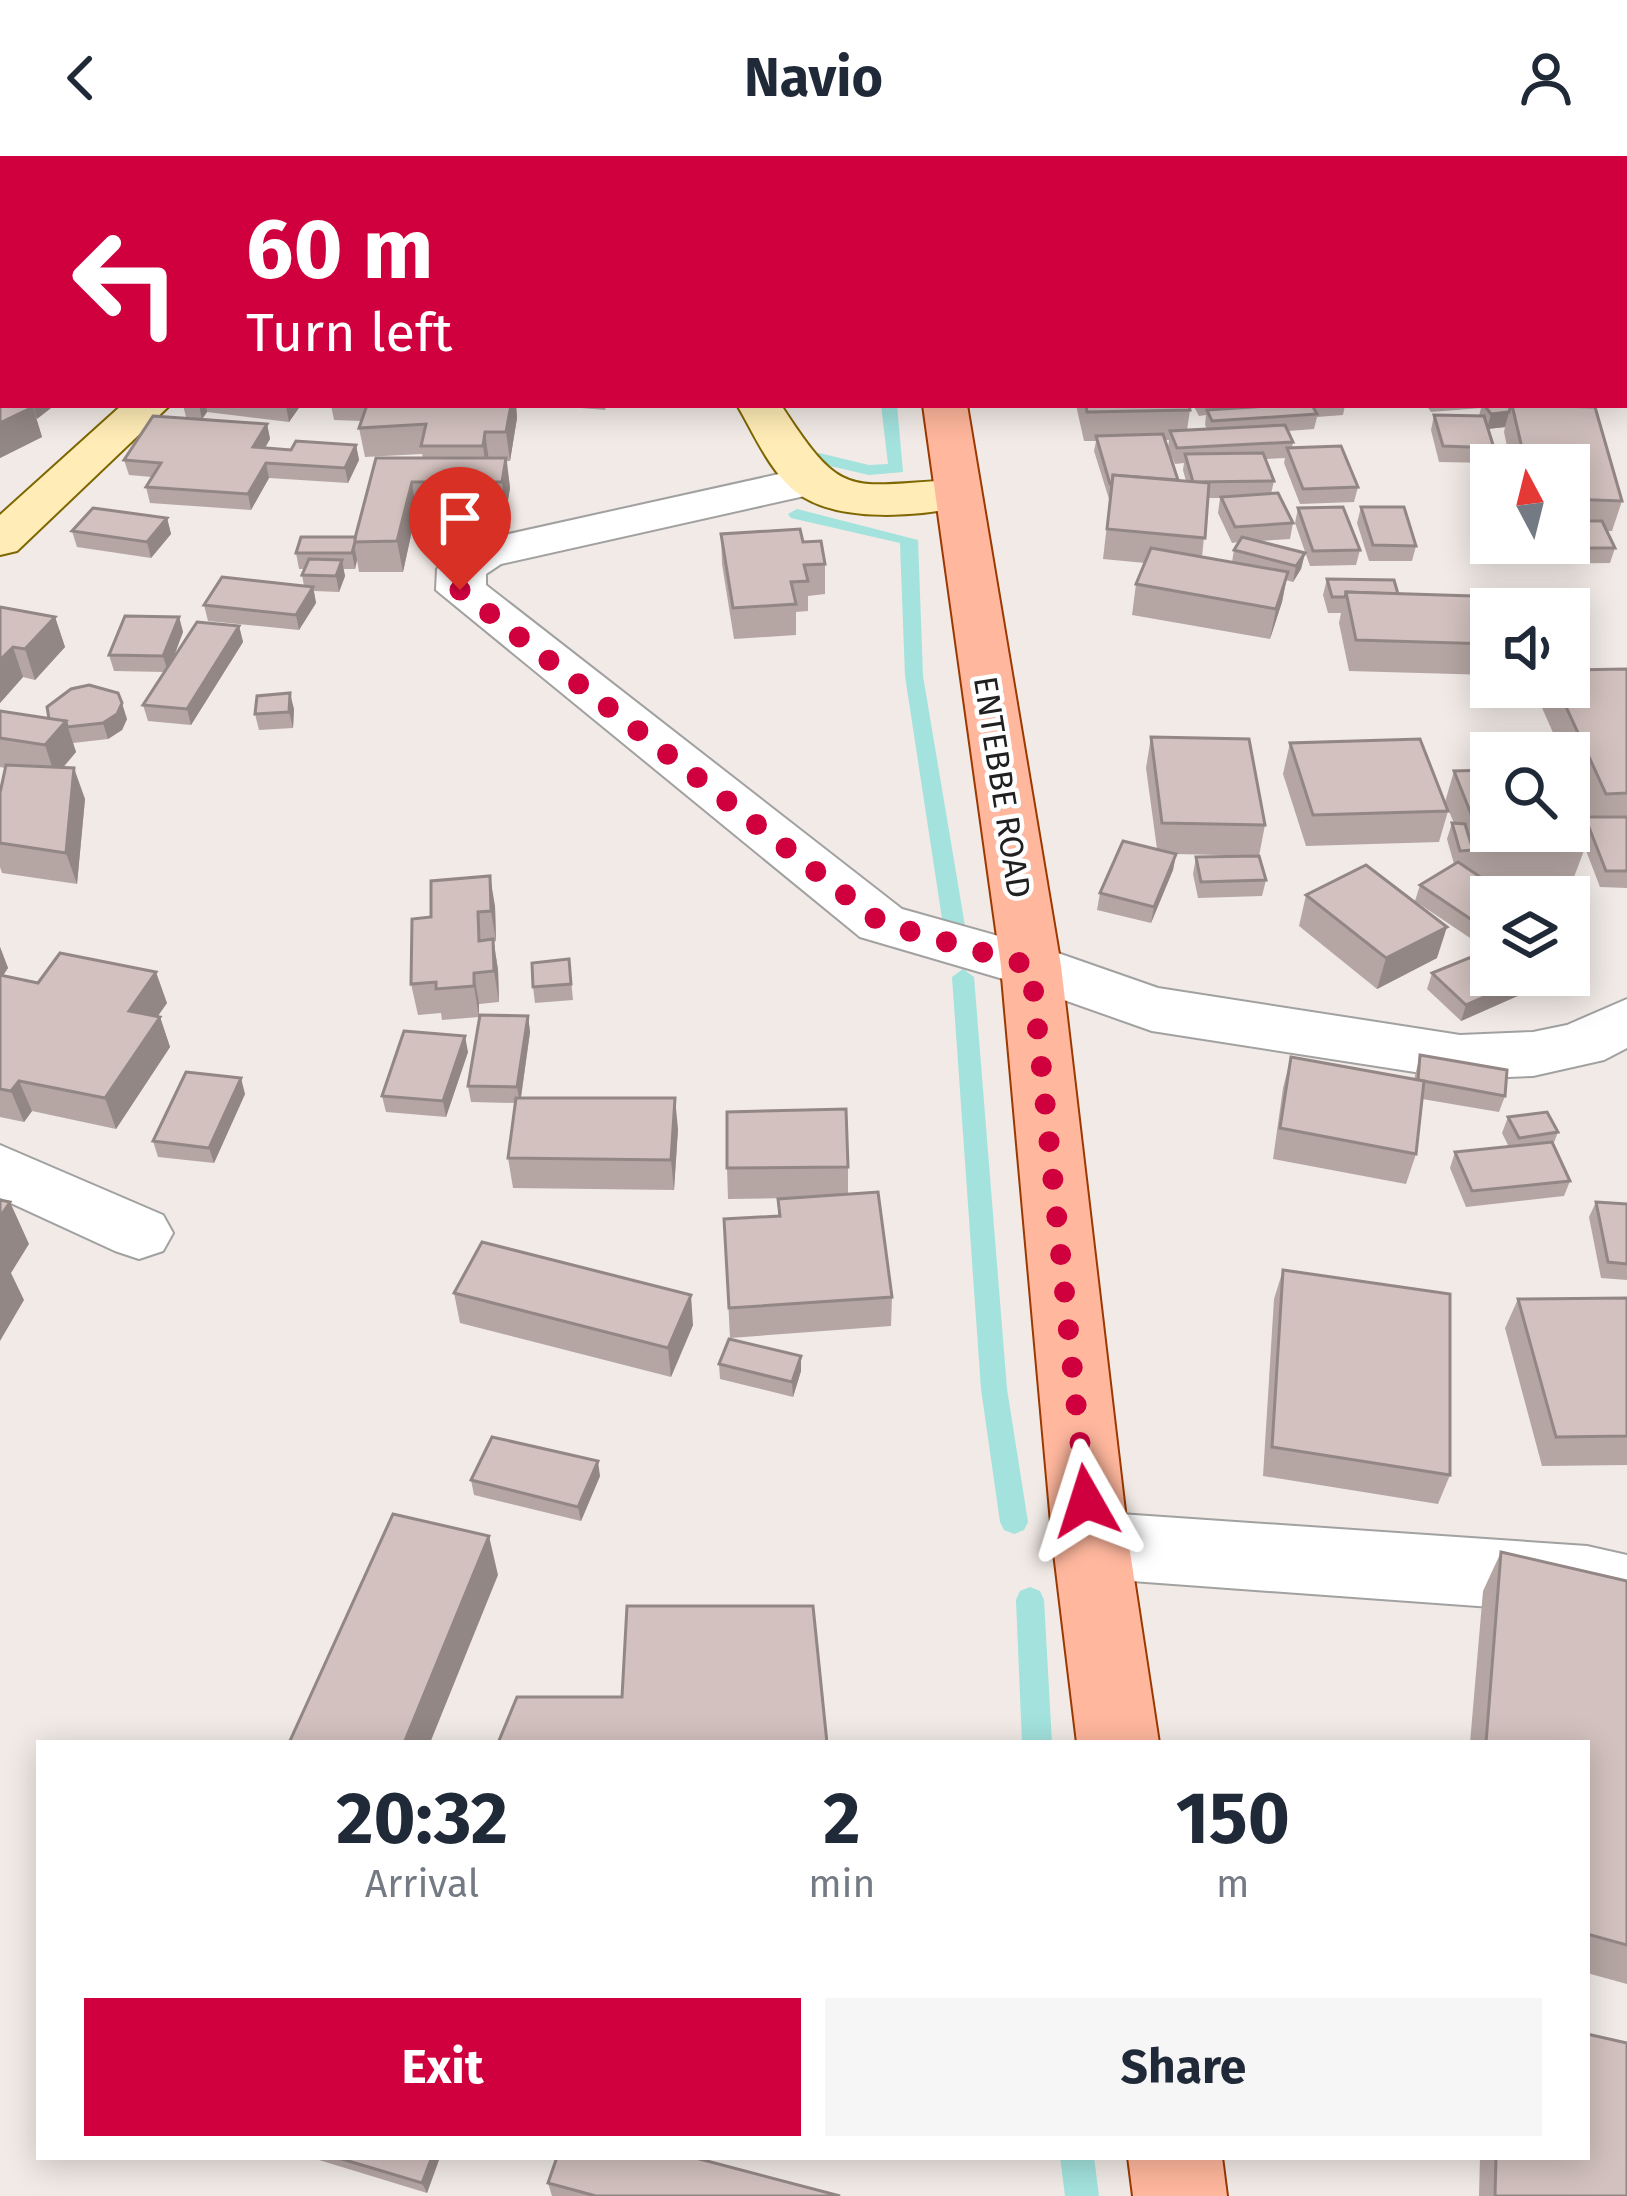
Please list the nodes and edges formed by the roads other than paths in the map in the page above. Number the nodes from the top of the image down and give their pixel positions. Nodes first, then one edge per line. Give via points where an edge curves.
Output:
1 (145, 408) edge
2 (761, 408) edge
3 (945, 408) edge
4 (811, 482) junction
5 (957, 494) junction
6 (0, 541) edge
7 (1031, 966) junction
8 (1627, 1021) edge
9 (0, 1170) edge
10 (139, 1233) dead end
11 (1091, 1545) junction
12 (1627, 1589) edge
13 (1118, 1740) edge
14 (1175, 2160) edge
15 (1180, 2196) edge

1 - 6 main road
2 - 4 main road
3 - 5 main road, ENTEBBE ROAD
4 - 5 main road via 850,497
4 - 7 street via 484,553 462,569 460,590 881,923
5 - 7 main road, ENTEBBE ROAD
7 - 8 street via 1152,1009 1460,1057 1582,1044
7 - 11 main road, ENTEBBE ROAD
9 - 10 street
11 - 12 street
11 - 13 main road, ENTEBBE ROAD
14 - 15 main road

